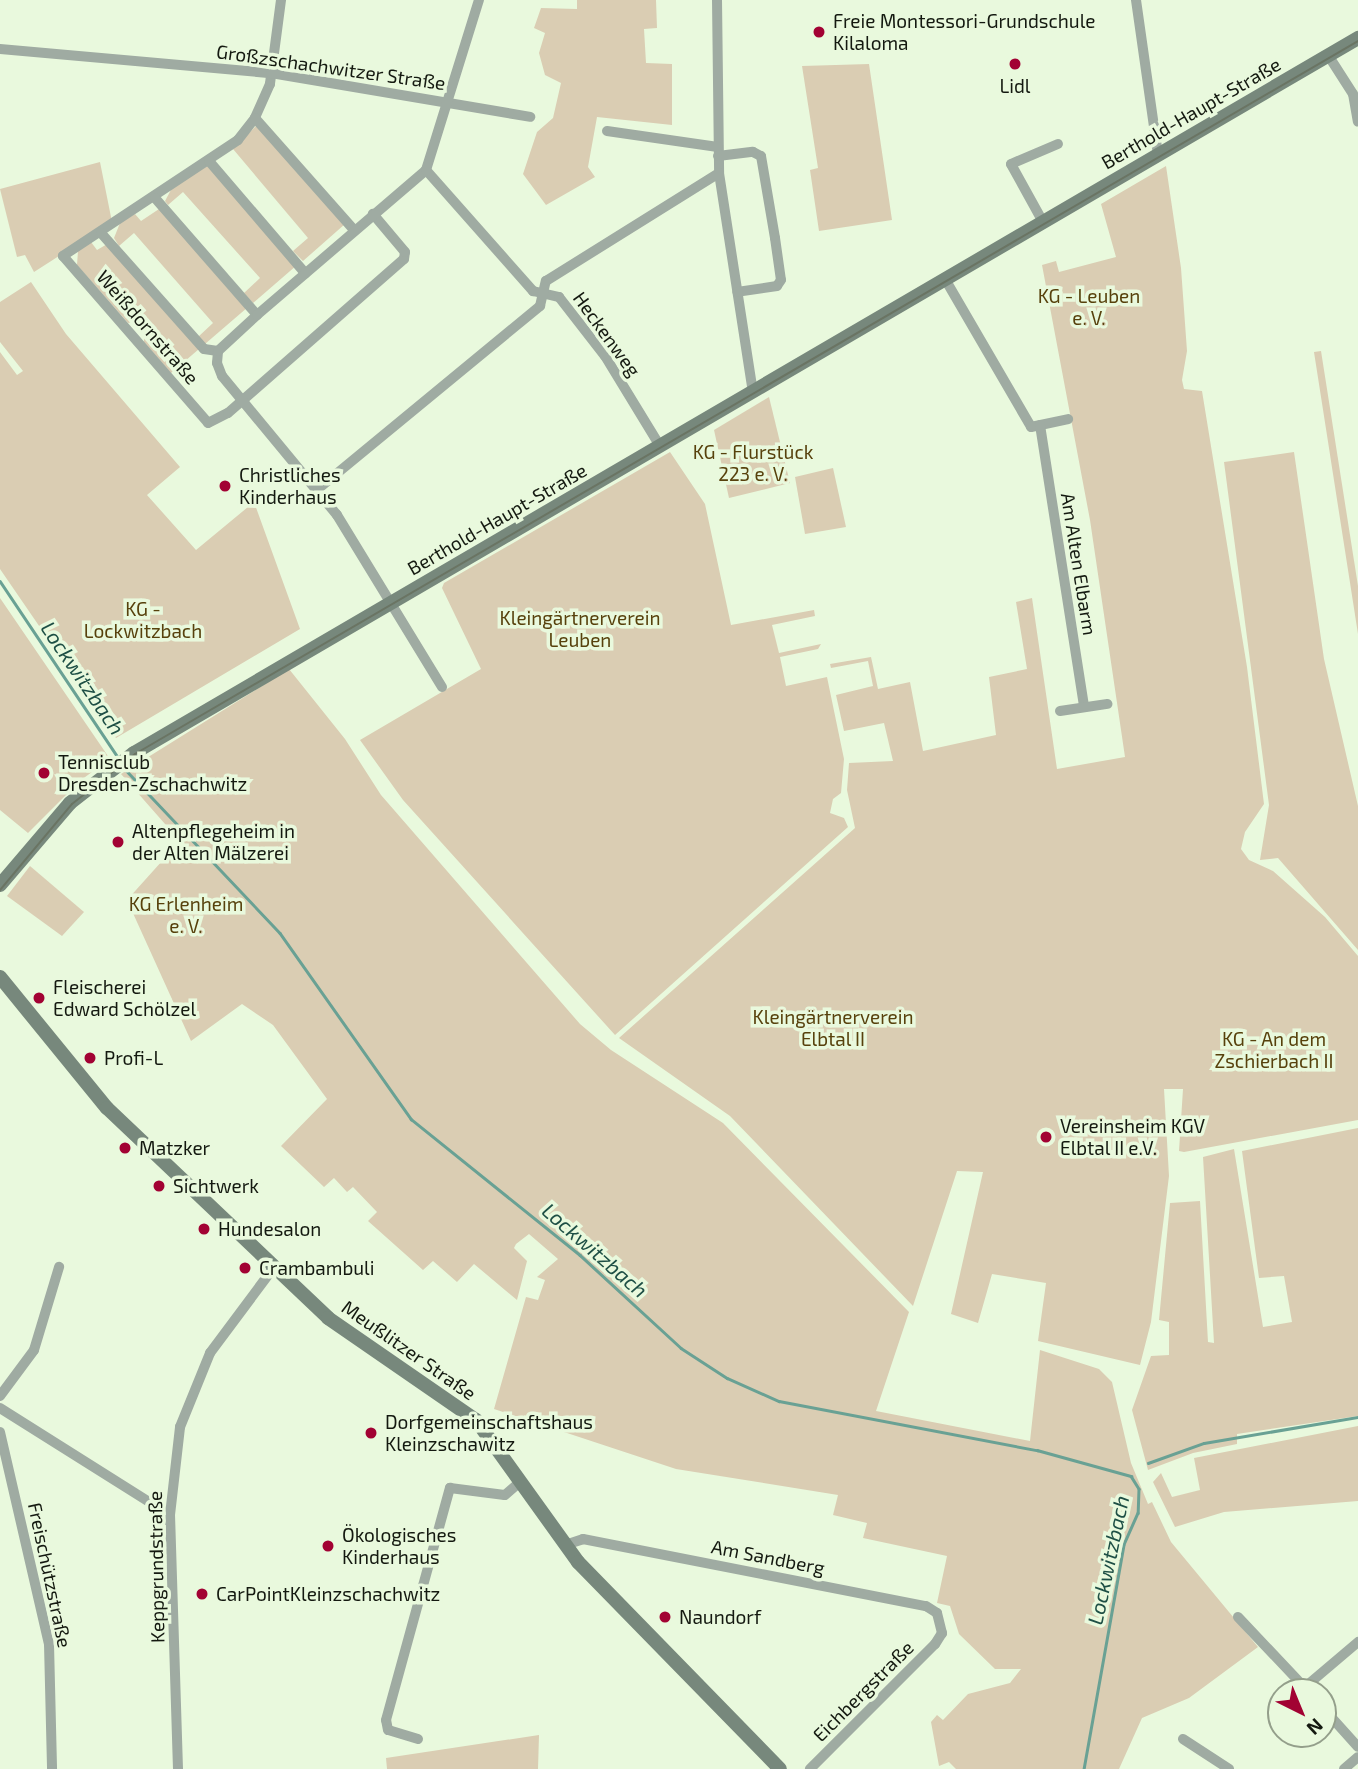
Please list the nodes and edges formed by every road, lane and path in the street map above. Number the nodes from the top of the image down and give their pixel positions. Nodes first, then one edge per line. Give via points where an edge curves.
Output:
1 (281, 0) edge
2 (480, 0) edge
3 (717, 0) edge
4 (1136, 0) edge
5 (1358, 38) edge
6 (0, 49) edge
7 (1328, 55) junction
8 (271, 73) junction
9 (450, 102) junction
10 (530, 117) dead end
11 (255, 118) junction
12 (1358, 122) edge
13 (607, 131) dead end
14 (1058, 144) dead end
15 (718, 151) junction
16 (1158, 154) junction
17 (209, 161) junction
18 (426, 170) junction
19 (719, 173) junction
20 (155, 198) junction
21 (373, 214) junction
22 (1043, 222) junction
23 (354, 230) junction
24 (101, 233) junction
25 (305, 273) junction
26 (946, 279) junction
27 (737, 292) junction
28 (546, 295) junction
29 (257, 314) junction
30 (218, 351) junction
31 (752, 392) junction
32 (242, 400) junction
33 (1068, 419) dead end
34 (1040, 425) junction
35 (660, 446) junction
36 (318, 489) junction
37 (391, 603) junction
38 (442, 687) dead end
39 (1107, 704) dead end
40 (1084, 707) junction
41 (1060, 711) dead end
42 (0, 886) edge
43 (0, 977) edge
44 (59, 1267) dead end
45 (274, 1267) junction
46 (0, 1396) edge
47 (0, 1408) edge
48 (0, 1432) edge
49 (520, 1481) junction
50 (170, 1516) junction
51 (565, 1545) junction
52 (1238, 1617) dead end
53 (940, 1637) joint
54 (1358, 1643) edge
55 (1296, 1678) edge
56 (1320, 1678) edge
57 (1337, 1724) edge
58 (418, 1739) dead end
59 (1183, 1739) dead end
60 (1358, 1747) edge
61 (1358, 1757) edge
62 (52, 1769) edge
63 (178, 1769) edge
64 (780, 1769) edge
65 (810, 1769) edge
66 (1230, 1769) edge
67 (1344, 1769) edge

1 - 8 street, Weißdornstraße
2 - 9 street
3 - 15 street
4 - 16 street
5 - 7 street, Berthold-Haupt-Straße
6 - 8 street, Großzschachwitzer Straße
7 - 12 street via 1353,94
7 - 16 street, Berthold-Haupt-Straße
8 - 9 street, Großzschachwitzer Straße
8 - 11 street, Weißdornstraße
9 - 10 street, Großzschachwitzer Straße
9 - 18 street
11 - 17 street, Weißdornstraße via 238,140
11 - 23 street
13 - 15 street
14 - 22 street via 1011,164
15 - 19 street
15 - 27 street via 761,156 781,280 777,286
16 - 22 street, Berthold-Haupt-Straße
17 - 20 street, Weißdornstraße
17 - 25 street
18 - 21 street, Weißdornstraße
18 - 28 street, Heckenweg via 533,291
19 - 27 street
19 - 28 street via 546,281
20 - 24 street, Weißdornstraße
20 - 29 street
21 - 23 street, Weißdornstraße
21 - 32 street, Weißdornstraße via 405,251 404,259
22 - 26 street, Berthold-Haupt-Straße
23 - 25 street, Weißdornstraße
24 - 30 street, Weißdornstraße via 195,340 204,349
24 - 32 street, Weißdornstraße via 64,256 208,423
25 - 29 street, Weißdornstraße
26 - 31 street, Berthold-Haupt-Straße
26 - 34 street via 1031,427
27 - 31 street
28 - 35 street, Heckenweg via 559,298 605,356
28 - 36 street via 513,330
29 - 30 street, Weißdornstraße
30 - 32 street, Weißdornstraße via 222,376
31 - 35 street, Berthold-Haupt-Straße
32 - 36 street, Weißdornstraße
33 - 34 street
34 - 40 street, Am Alten Elbarm
35 - 37 street, Berthold-Haupt-Straße
36 - 37 street, Weißdornstraße
37 - 38 street, Weißdornstraße
37 - 42 street, Berthold-Haupt-Straße via 111,768 54,820
39 - 40 street
40 - 41 street
43 - 45 street, Meußlitzer Straße via 107,1108
44 - 46 street via 34,1350
45 - 49 street, Meußlitzer Straße via 348,1335 466,1411
45 - 50 street, Keppgrundstraße via 224,1330 196,1381 180,1427
47 - 50 street
48 - 62 street, Freischützstraße via 49,1644
49 - 51 street, Meußlitzer Straße
49 - 58 street via 505,1494 450,1488 386,1720 387,1730
50 - 63 street, Keppgrundstraße
51 - 53 street, Am Sandberg via 583,1539 926,1606 937,1613
51 - 64 street, Meußlitzer Straße
52 - 55 street
53 - 65 street, Eichbergstraße
54 - 56 street
57 - 60 street
59 - 66 street
61 - 67 street

